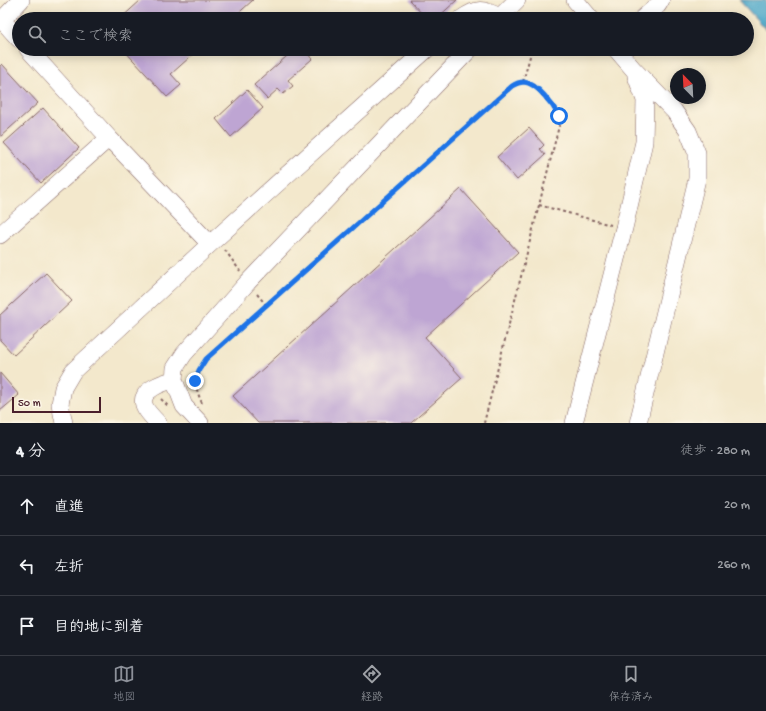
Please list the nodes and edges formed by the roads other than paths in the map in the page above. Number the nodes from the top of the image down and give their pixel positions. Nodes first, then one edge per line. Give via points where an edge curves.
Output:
1 (21, 0) edge
2 (517, 0) edge
3 (575, 0) edge
4 (661, 0) edge
5 (471, 12) edge
6 (488, 12) edge
7 (505, 12) edge
8 (585, 12) edge
9 (650, 12) edge
10 (1, 21) edge
11 (12, 32) edge
12 (35, 56) edge
13 (420, 56) edge
14 (463, 56) edge
15 (622, 56) edge
16 (634, 70) junction
17 (110, 138) junction
18 (0, 235) edge
19 (210, 244) junction
20 (174, 380) junction
21 (202, 415) edge
22 (64, 423) edge
23 (158, 423) edge
24 (574, 423) edge
25 (638, 423) edge

1 - 10 street
2 - 7 street
3 - 8 street
4 - 9 street
5 - 6 street via 483,9
10 - 11 street
12 - 17 street
13 - 19 street
14 - 20 street via 248,282 184,354 175,368
15 - 16 street
16 - 24 street via 645,100 644,142
16 - 25 street via 674,111 688,131 698,154 697,179
17 - 18 street
17 - 19 street
19 - 22 street via 73,371 63,388 60,404
20 - 21 street via 184,406
20 - 23 street via 165,381 152,388 144,400 144,405

